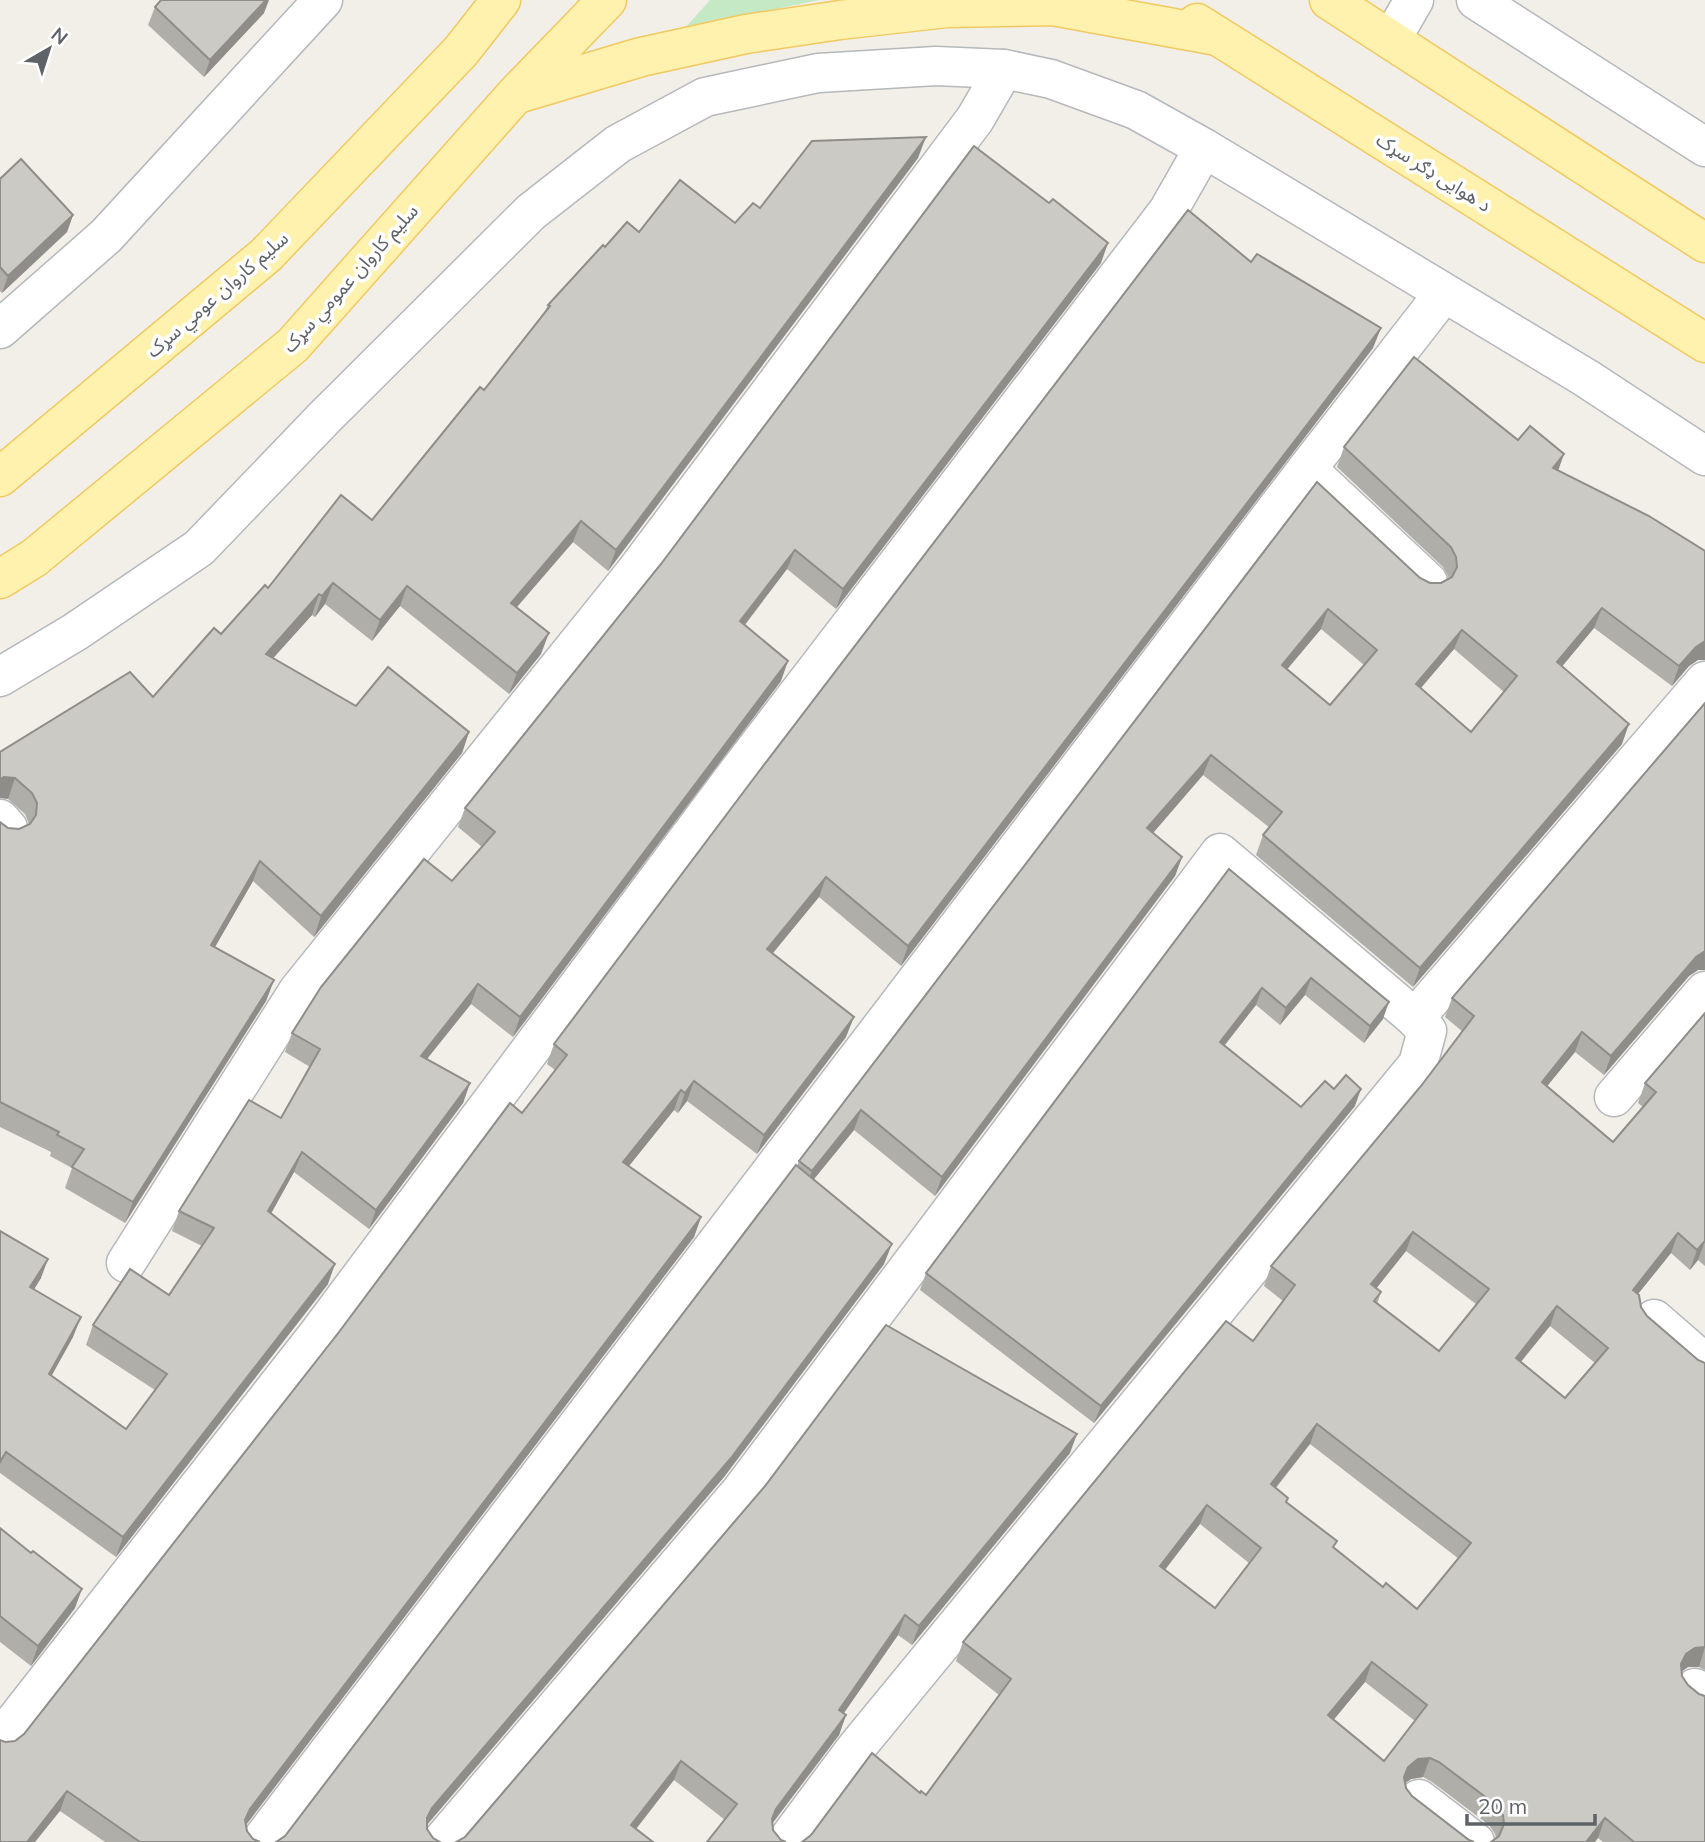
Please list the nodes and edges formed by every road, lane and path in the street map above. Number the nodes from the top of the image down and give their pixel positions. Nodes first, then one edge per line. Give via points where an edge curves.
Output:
1 (323, 0) edge
2 (607, 0) edge
3 (1163, 0) edge
4 (1329, 0) edge
5 (1415, 0) edge
6 (1476, 0) edge
7 (493, 5) edge
8 (1217, 36) junction
9 (1391, 40) junction
10 (1004, 69) junction
11 (515, 95) junction
12 (1705, 147) edge
13 (1204, 148) junction
14 (1705, 243) edge
15 (1444, 293) junction
16 (0, 329) edge
17 (1705, 343) edge
18 (1705, 456) edge
19 (1307, 470) junction
20 (0, 477) edge
21 (0, 579) edge
22 (1428, 582) edge
23 (0, 677) edge
24 (1705, 681) edge
25 (1705, 991) edge
26 (1415, 1018) junction
27 (1614, 1097) dead end
28 (126, 1263) dead end
29 (1654, 1319) edge
30 (1705, 1363) edge
31 (0, 1740) edge
32 (1419, 1799) edge
33 (260, 1842) edge
34 (441, 1842) edge
35 (786, 1842) edge
36 (1475, 1842) edge

1 - 16 street via 106,236
2 - 11 main road, سلیم کاروان عمومي سړک
3 - 8 main road, د هوایی ډګر سړک
4 - 9 main road
5 - 9 street
6 - 12 street
7 - 20 main road, سلیم کاروان عومي سړک via 461,51 267,256
8 - 11 main road via 1053,6 947,8 746,34 641,57
8 - 17 main road, د هوایی ډګر سړک
9 - 14 main road
10 - 13 street via 1051,79 1136,110
10 - 23 street via 936,66 818,73 705,97 618,144 531,212 199,548
10 - 28 street via 975,119 636,571 298,991
11 - 21 main road, سلیم کاروان عمومي سړک via 293,345 34,558
13 - 15 street
13 - 31 street via 1168,211 724,791 315,1338
15 - 18 street
15 - 19 street
19 - 22 street
19 - 33 street
24 - 26 street
25 - 27 street
26 - 34 street via 1220,853 741,1491
26 - 35 street via 1427,1031 1418,1064 856,1748
29 - 30 street
32 - 36 street

